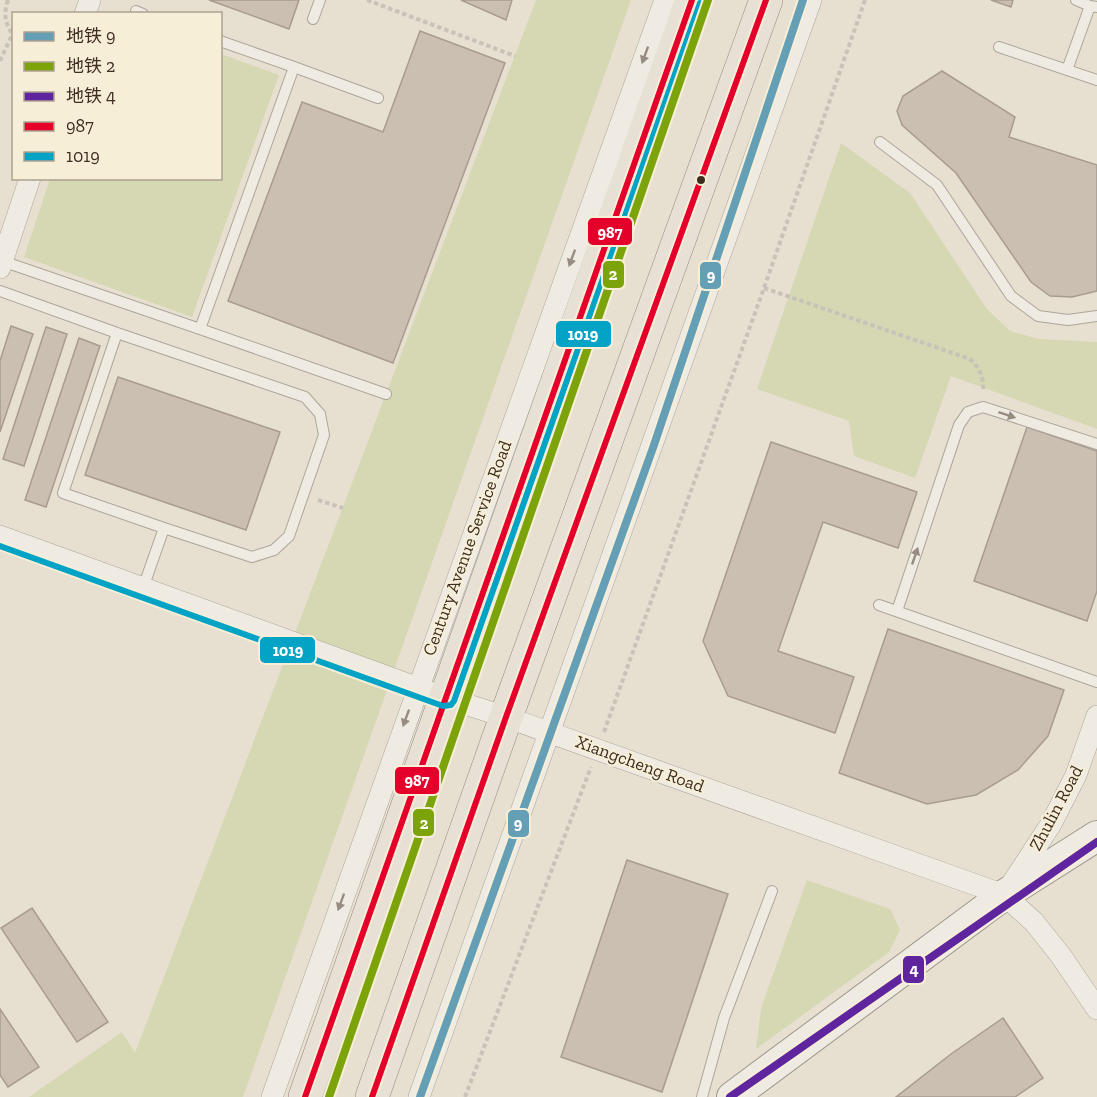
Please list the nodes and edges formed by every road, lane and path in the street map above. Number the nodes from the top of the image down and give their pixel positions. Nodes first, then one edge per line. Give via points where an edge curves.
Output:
1 (8, 0) edge
2 (320, 0) edge
3 (367, 0) edge
4 (665, 0) edge
5 (692, 0) edge
6 (766, 0) edge
7 (811, 0) edge
8 (866, 0) edge
9 (1076, 0) edge
10 (1093, 7) edge
11 (2, 9) edge
12 (313, 19) dead end
13 (12, 34) edge
14 (12, 38) edge
15 (222, 42) edge
16 (999, 47) dead end
17 (515, 56) dead end
18 (0, 61) edge
19 (294, 67) junction
20 (1067, 70) junction
21 (1097, 80) edge
22 (378, 98) dead end
23 (880, 142) dead end
24 (29, 180) edge
25 (1, 264) edge
26 (764, 288) junction
27 (0, 291) edge
28 (1097, 316) edge
29 (200, 329) junction
30 (117, 333) junction
31 (386, 394) dead end
32 (983, 407) junction
33 (1097, 444) edge
34 (303, 495) junction
35 (343, 508) dead end
36 (164, 528) junction
37 (0, 537) edge
38 (143, 588) junction
39 (879, 604) dead end
40 (897, 611) junction
41 (1097, 682) edge
42 (432, 693) junction
43 (1097, 716) edge
44 (506, 717) junction
45 (549, 732) junction
46 (598, 749) junction
47 (1097, 836) edge
48 (772, 891) dead end
49 (1004, 895) junction
50 (1097, 1009) edge
51 (745, 1090) edge
52 (272, 1097) edge
53 (305, 1097) edge
54 (372, 1097) edge
55 (419, 1097) edge
56 (465, 1097) edge
57 (702, 1097) edge

1 - 11 path
2 - 12 lane
3 - 17 path
4 -> 42 street, Century Avenue Service Road
5 - 42 main road
6 - 44 main road
7 - 45 street
8 - 26 path
9 - 10 lane
10 - 20 lane
11 - 13 path
14 - 18 path
15 - 19 lane
16 - 20 lane
19 - 22 lane
19 - 29 lane
20 - 21 lane
23 - 28 lane via 937,185 1011,296 1038,316 1068,320
24 - 25 street
25 - 29 lane
26 - 32 path via 970,359 984,380
26 - 46 path
27 - 30 lane
29 - 31 lane
30 - 34 lane via 305,397 320,414 324,435
30 - 36 lane via 63,493
32 -> 33 lane
40 -> 32 lane via 959,424 968,412
34 - 35 path
34 - 36 lane via 289,536 274,550 252,557
36 - 38 lane
37 - 38 street, Xiangcheng Road
38 - 42 street, Xiangcheng Road
39 - 40 lane
40 - 41 lane
42 - 44 street, Xiangcheng Road
42 -> 52 street, Century Avenue Service Road
42 - 53 main road
43 - 49 street, Zhulin Road via 1076,775 1051,824
44 - 45 street, Xiangcheng Road
44 - 54 main road
45 - 46 street, Xiangcheng Road
45 - 55 street
46 - 49 street, Xiangcheng Road
46 - 56 path
47 - 49 street
48 - 57 lane via 724,1018
49 - 50 street, Xiangcheng Road via 1034,922
49 - 51 street

